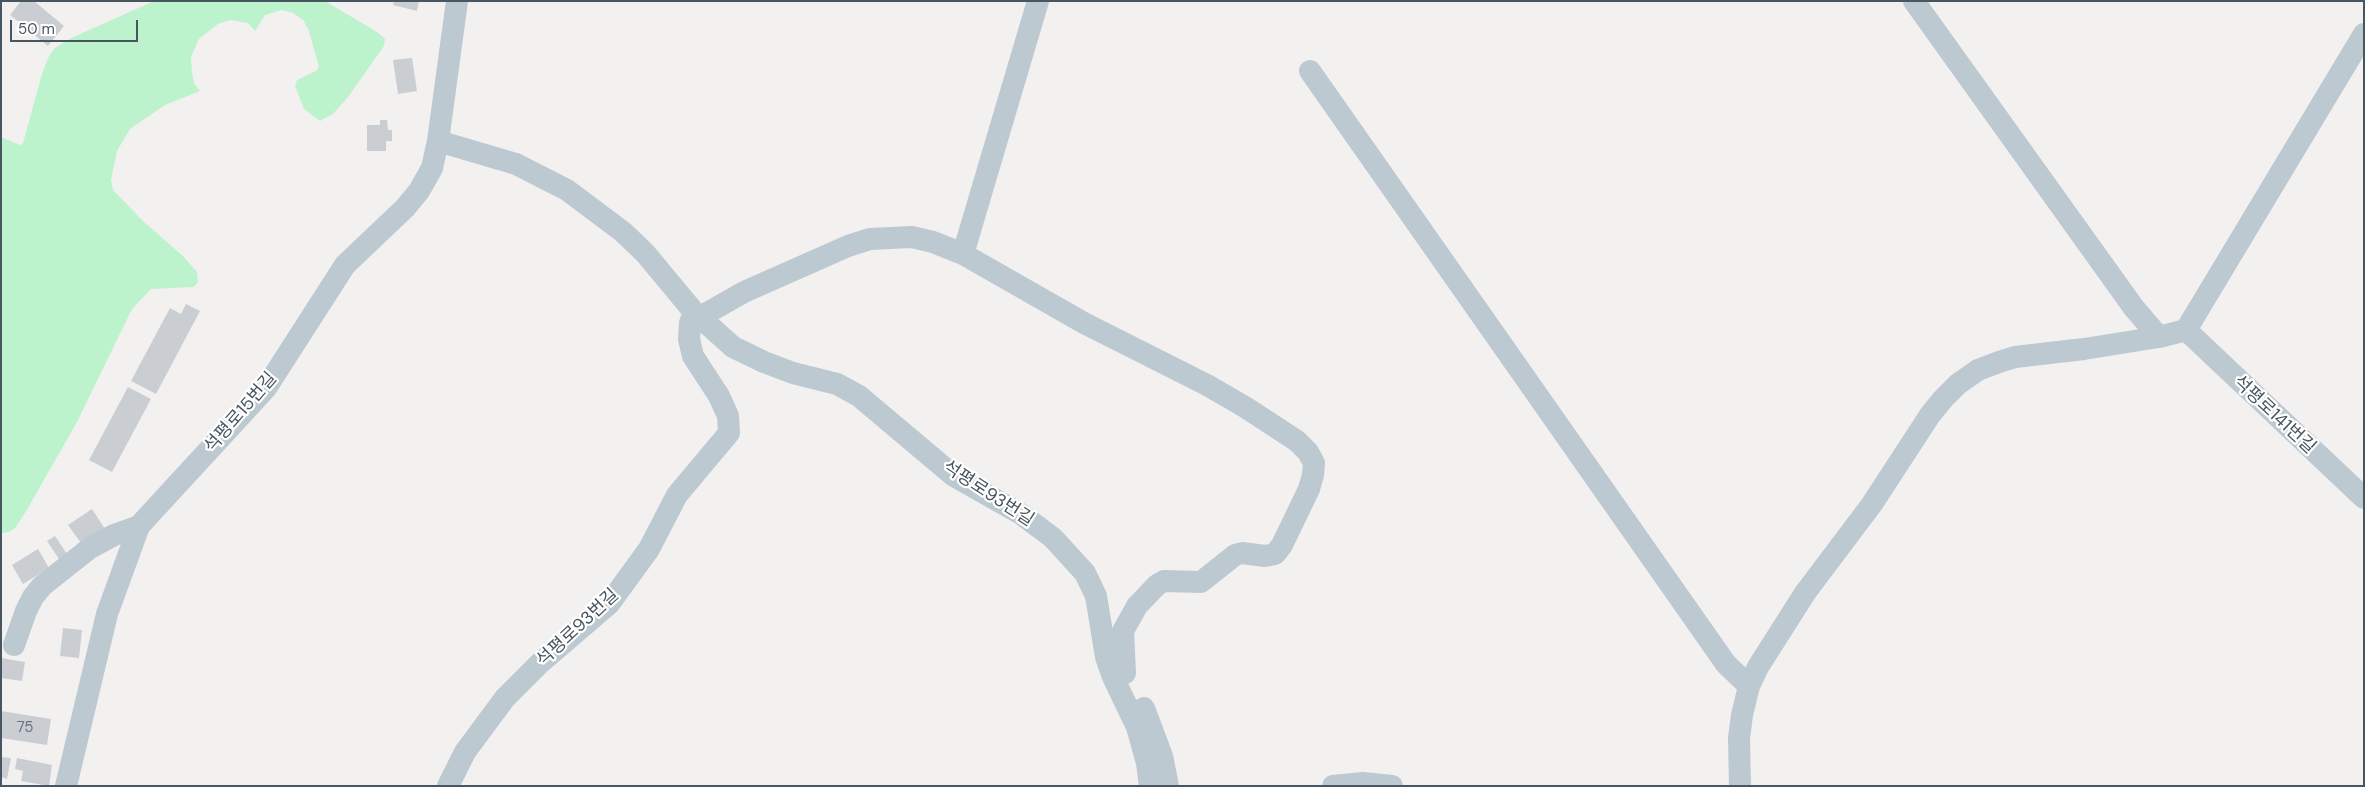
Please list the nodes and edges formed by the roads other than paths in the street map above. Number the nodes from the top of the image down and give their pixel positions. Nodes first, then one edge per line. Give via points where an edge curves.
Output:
1 (457, 1) edge
2 (1038, 1) edge
3 (1914, 1) edge
4 (2364, 34) edge
5 (1310, 71) dead end
6 (438, 141) junction
7 (964, 254) junction
8 (697, 315) junction
9 (2186, 330) junction
10 (2159, 337) junction
11 (2364, 498) edge
12 (139, 526) junction
13 (14, 645) dead end
14 (1119, 675) junction
15 (1750, 686) junction
16 (449, 783) edge
17 (66, 786) edge
18 (1150, 786) edge
19 (1168, 786) edge
20 (1333, 786) edge
21 (1392, 786) edge
22 (1740, 786) edge

1 - 6 street, 석평로15번길
2 - 7 street
3 - 10 street via 2134,308
4 - 9 street
5 - 15 street via 1726,664
6 - 8 street, 석평로93번길 via 516,164 567,190 634,243
6 - 12 street, 석평로15번길 via 432,168 418,191 405,208 345,265 266,388
7 - 8 street via 912,237 870,240 848,246
7 - 14 street via 1044,302 1245,407 1297,441 1314,463 1309,490 1275,554 1235,555 1201,582 1164,581 1146,594 1123,631
8 - 14 street, 석평로93번길 via 733,347 793,373 837,384 859,396 954,476 1021,514 1053,538 1085,573 1096,596 1106,657
8 - 16 street, 석평로93번길 via 690,323 693,356 719,396 728,416 729,433 678,495 650,549 609,604 506,698 465,752
9 - 10 street
9 - 11 street, 석평로141번길
10 - 15 street via 2015,357 1978,370 1958,384 1930,415 1872,504 1805,593 1775,638
12 - 13 street via 90,548 42,586 33,596
12 - 17 street, 석평로15번길 via 107,614
14 - 18 street, 석평로93번길 via 1137,727
14 - 19 street via 1153,728
15 - 22 street via 1739,738
20 - 21 street

